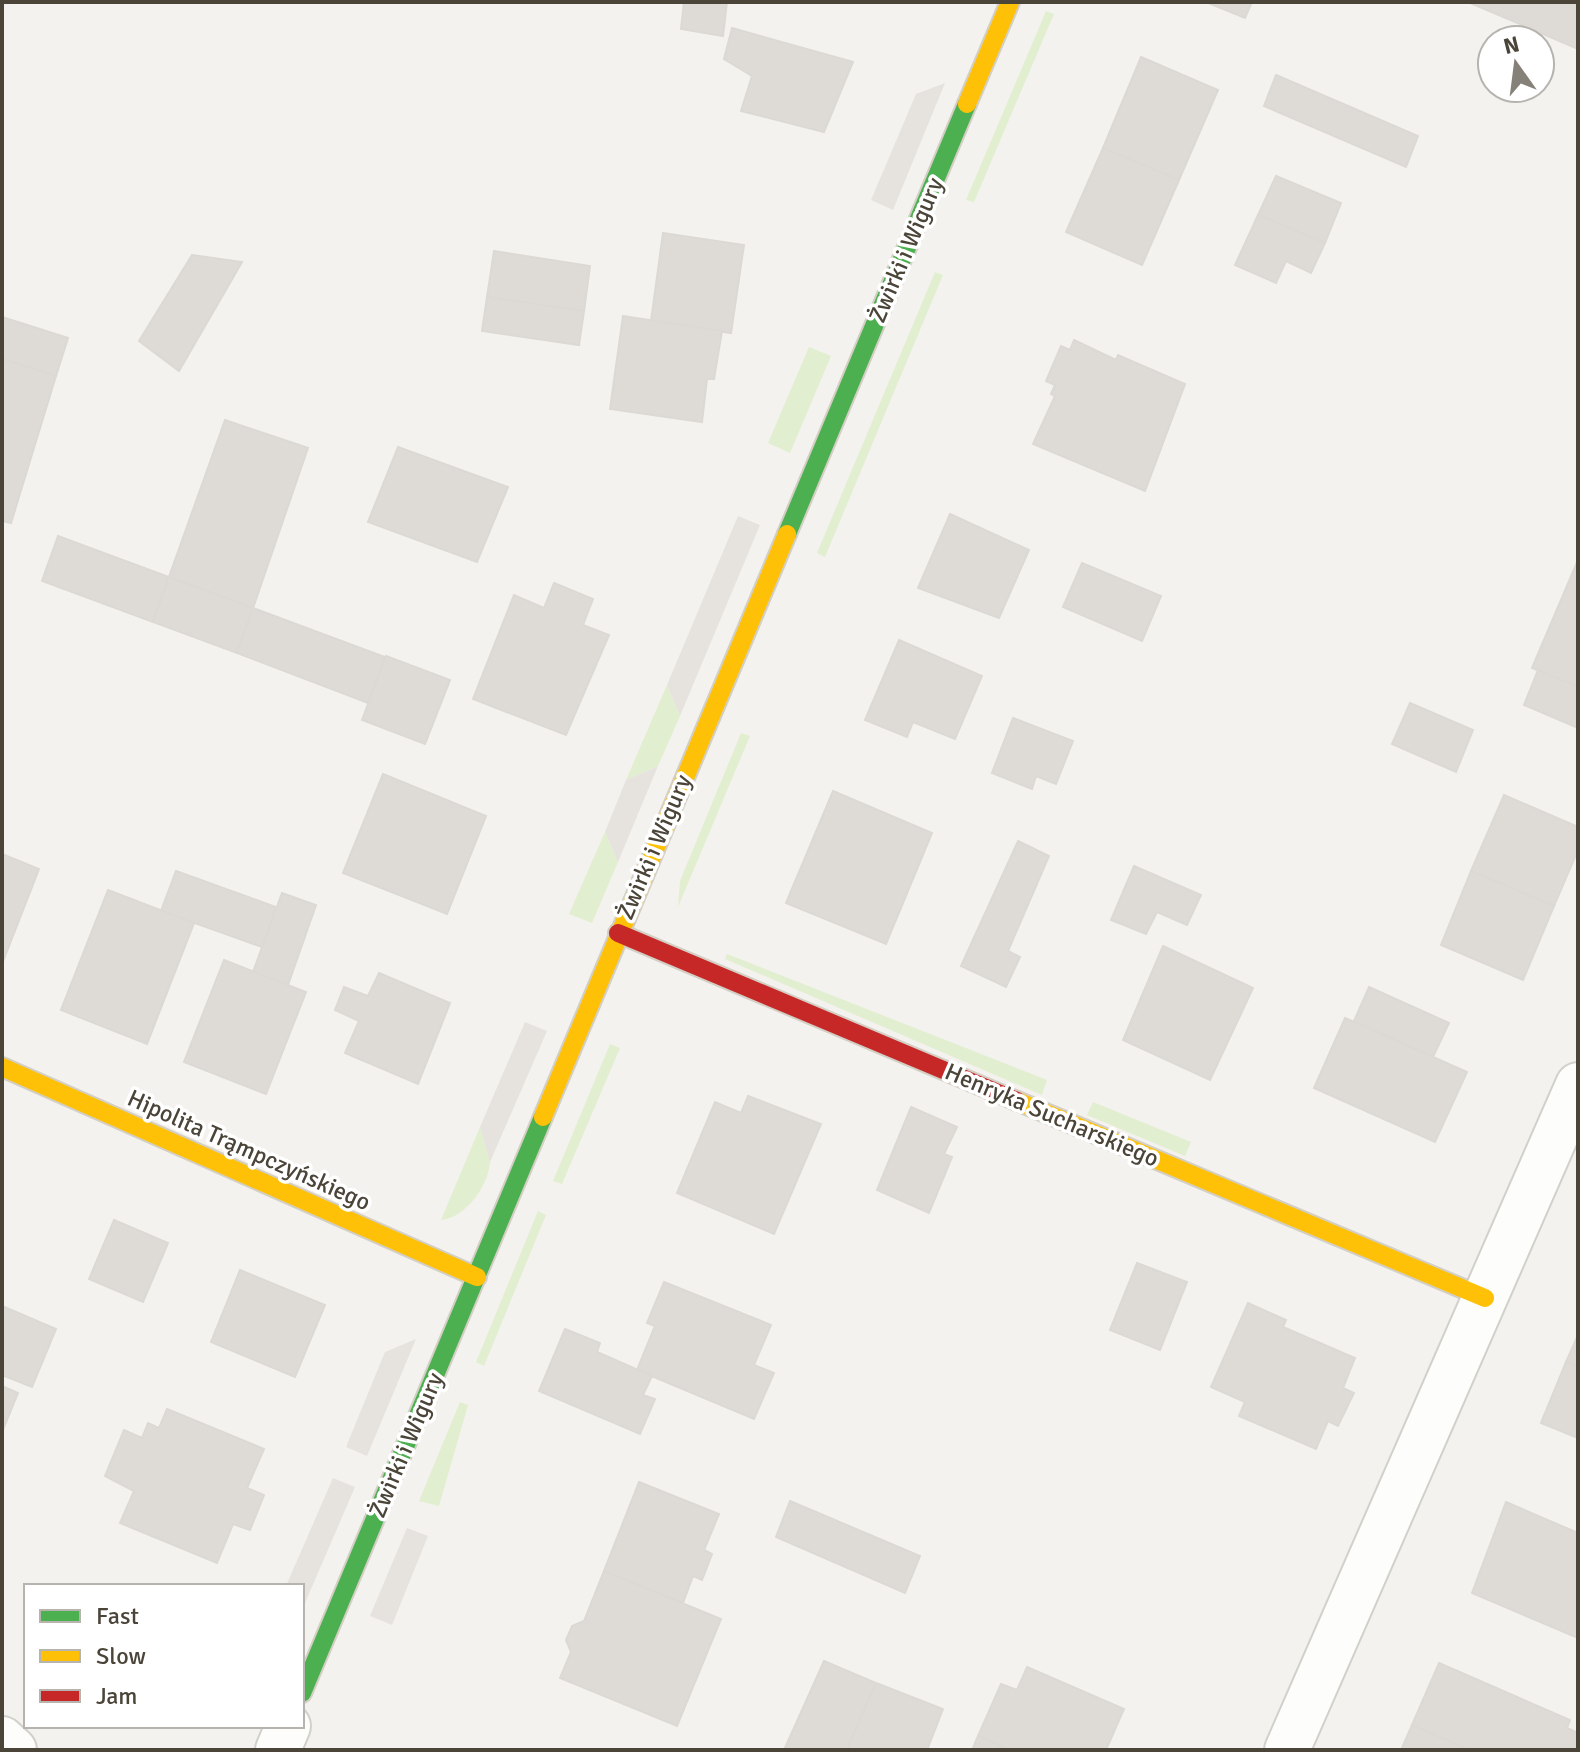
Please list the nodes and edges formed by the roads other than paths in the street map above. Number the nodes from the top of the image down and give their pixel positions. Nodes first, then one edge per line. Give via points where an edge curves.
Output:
1 (1010, 2) edge
2 (618, 933) junction
3 (2, 1067) edge
4 (1578, 1085) edge
5 (477, 1277) junction
6 (1485, 1298) junction
7 (304, 1688) edge
8 (287, 1728) edge
9 (2, 1739) edge
10 (14, 1750) edge
11 (278, 1750) edge
12 (1287, 1750) edge

1 - 2 street, Żwirki i Wigury
2 - 5 street, Żwirki i Wigury
2 - 6 street, Henryka Sucharskiego
3 - 5 street, Hipolita Trąmpczyńskiego
4 - 6 street
5 - 7 street, Żwirki i Wigury
6 - 12 street
8 - 11 street
9 - 10 street

